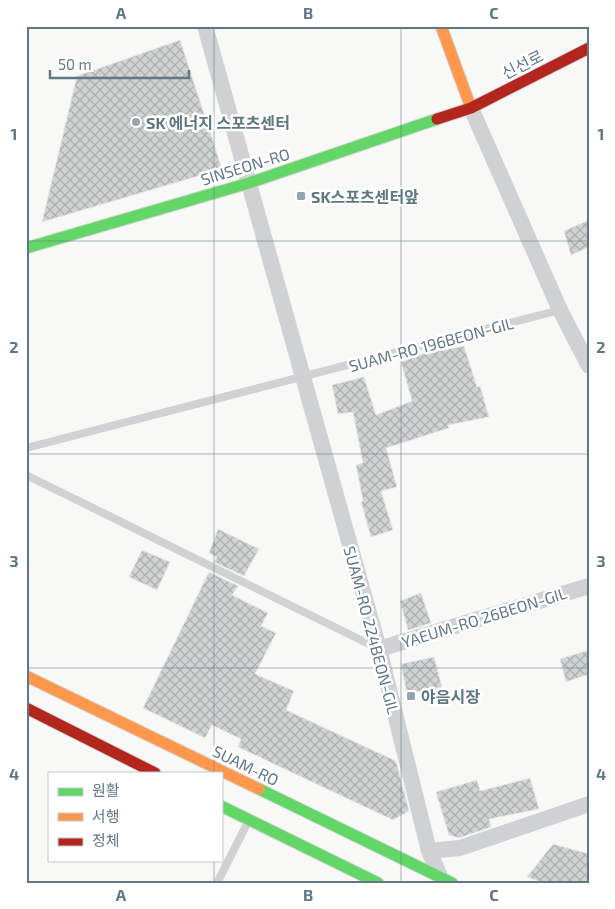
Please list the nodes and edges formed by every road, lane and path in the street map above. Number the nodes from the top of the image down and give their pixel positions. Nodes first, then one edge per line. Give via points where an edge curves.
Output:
1 (205, 26) edge
2 (441, 26) edge
3 (589, 48) edge
4 (471, 108) junction
5 (249, 183) junction
6 (26, 248) edge
7 (560, 310) junction
8 (589, 366) edge
9 (303, 377) junction
10 (26, 448) edge
11 (26, 475) edge
12 (589, 586) edge
13 (379, 649) junction
14 (26, 676) edge
15 (26, 708) edge
16 (153, 772) edge
17 (589, 804) edge
18 (222, 806) edge
19 (249, 819) junction
20 (430, 851) junction
21 (445, 881) edge
22 (218, 883) edge
23 (378, 883) edge

1 - 5 street, SUAM-RO 224BEON-GIL
2 - 4 main road
3 - 4 main road, 신선로
4 - 5 main road, SINSEON-RO
4 - 7 street
5 - 6 main road, SINSEON-RO
5 - 9 street, SUAM-RO 224BEON-GIL
7 - 8 street
7 - 9 lane, SUAM-RO 196BEON-GIL
9 - 10 lane
9 - 13 street, SUAM-RO 224BEON-GIL
11 - 13 lane
12 - 13 street, YAEUM-RO 26BEON-GIL
13 - 20 street, SUAM-RO 224BEON-GIL
14 - 21 main road, SUAM-RO
15 - 16 main road
17 - 20 street via 460,848
18 - 19 main road
19 - 22 lane
19 - 23 main road
20 - 21 street, SUAM-RO 224BEON-GIL

